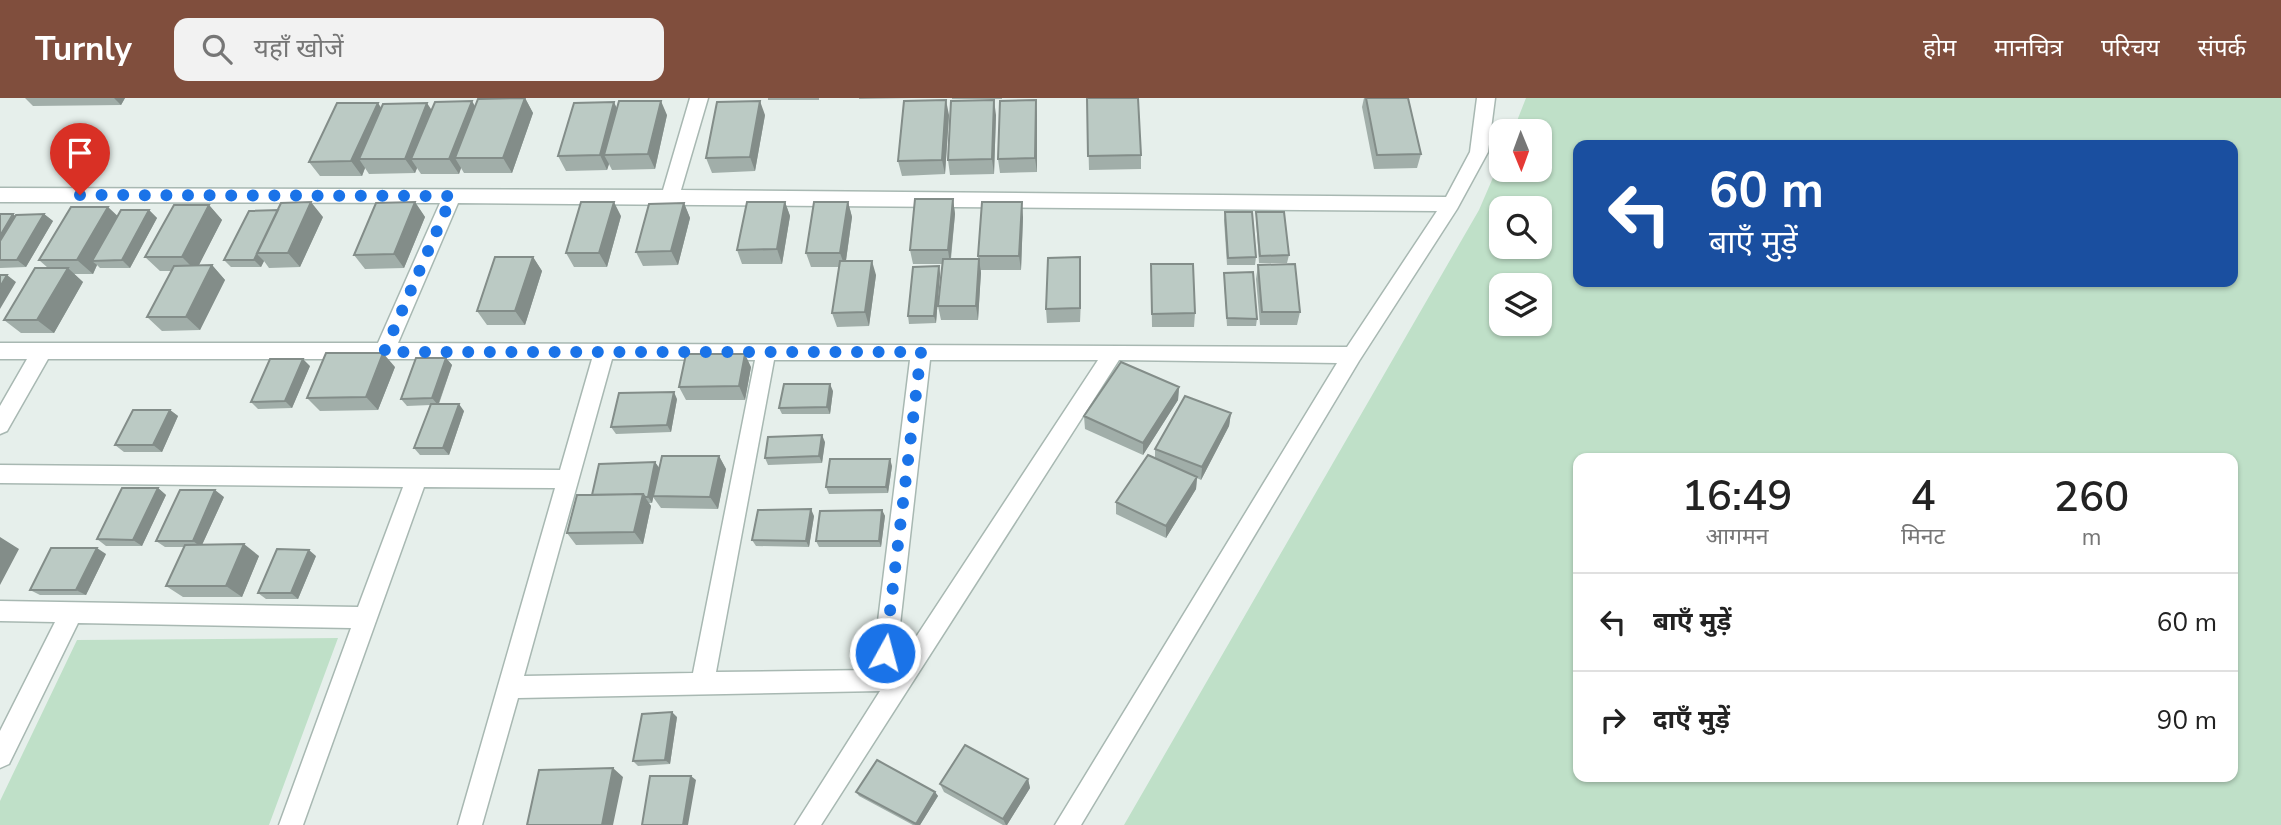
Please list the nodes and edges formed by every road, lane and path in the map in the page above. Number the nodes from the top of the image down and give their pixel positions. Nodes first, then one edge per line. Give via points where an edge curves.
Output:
1 (699, 98) edge
2 (1486, 98) edge
3 (0, 195) edge
4 (452, 196) junction
5 (670, 197) junction
6 (1451, 204) junction
7 (0, 351) edge
8 (42, 351) junction
9 (384, 352) junction
10 (604, 352) junction
11 (766, 352) junction
12 (921, 352) junction
13 (1114, 352) junction
14 (1352, 355) junction
15 (0, 425) edge
16 (0, 474) edge
17 (417, 477) junction
18 (568, 479) junction
19 (0, 611) edge
20 (72, 612) junction
21 (366, 618) junction
22 (892, 680) junction
23 (702, 684) junction
24 (509, 688) junction
25 (0, 756) edge
26 (291, 825) edge
27 (470, 825) edge
28 (807, 825) edge
29 (1067, 825) edge

1 - 5 street
2 - 6 street via 1479,152
3 - 4 street
4 - 5 street
4 - 9 street
5 - 6 street
6 - 14 street
7 - 8 street
8 - 9 street
8 - 15 street
9 - 10 street
10 - 11 street
10 - 18 street
11 - 12 street
11 - 23 street
12 - 13 street
12 - 22 street
13 - 14 street
13 - 22 street
14 - 29 street
16 - 17 street
17 - 18 street
17 - 21 street
18 - 24 street
19 - 20 street
20 - 21 street
20 - 25 street
21 - 26 street
22 - 23 street
22 - 28 street
23 - 24 street
24 - 27 street

